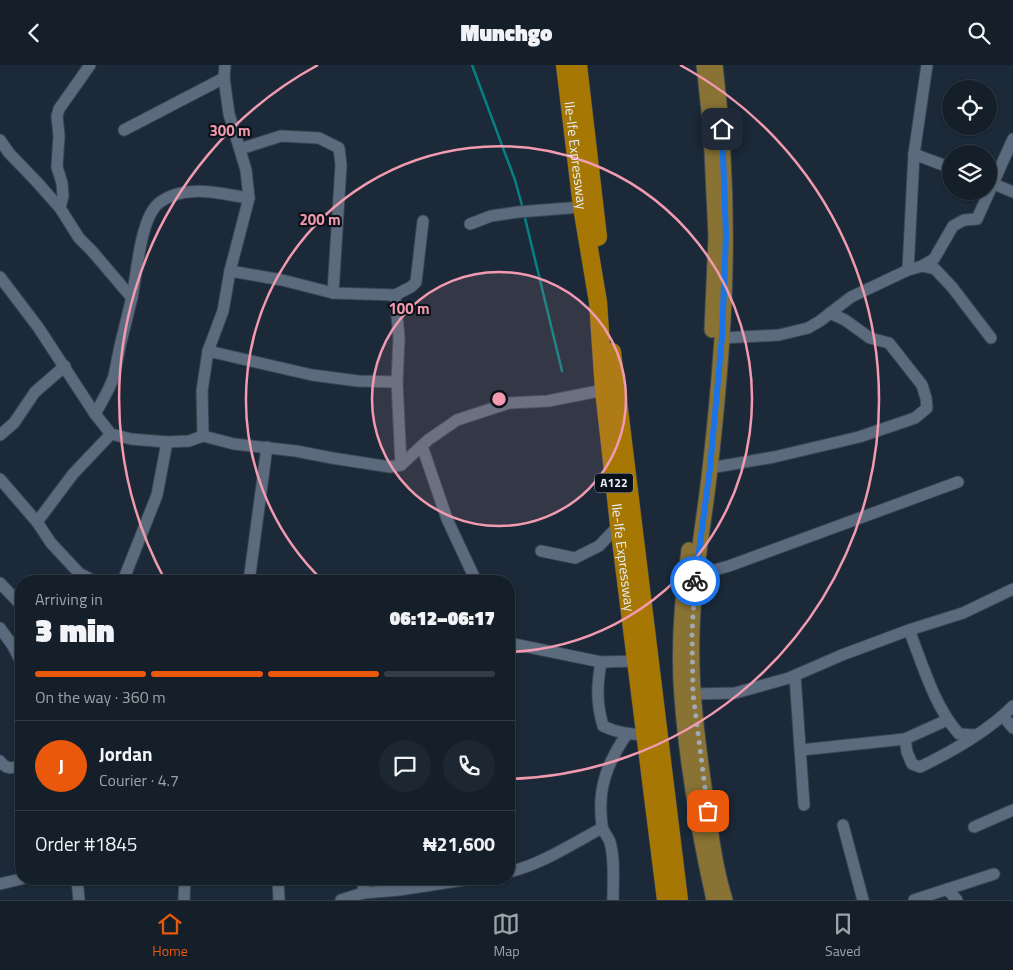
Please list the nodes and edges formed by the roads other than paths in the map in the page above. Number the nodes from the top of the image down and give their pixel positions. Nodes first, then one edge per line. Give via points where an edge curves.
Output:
1 (90, 65) edge
2 (225, 65) edge
3 (565, 65) edge
4 (578, 65) edge
5 (704, 65) edge
6 (715, 65) edge
7 (927, 65) edge
8 (224, 78) junction
9 (124, 130) dead end
10 (1013, 139) edge
11 (0, 140) edge
12 (240, 149) junction
13 (914, 154) junction
14 (942, 165) edge
15 (997, 171) edge
16 (997, 185) edge
17 (1013, 192) edge
18 (249, 198) junction
19 (984, 200) edge
20 (582, 207) junction
21 (60, 208) junction
22 (423, 221) dead end
23 (470, 224) dead end
24 (922, 266) junction
25 (908, 270) junction
26 (230, 271) junction
27 (0, 277) edge
28 (332, 293) junction
29 (395, 295) junction
30 (132, 298) junction
31 (830, 313) junction
32 (722, 337) junction
33 (991, 338) dead end
34 (208, 351) junction
35 (65, 366) junction
36 (397, 382) junction
37 (604, 390) junction
38 (710, 408) junction
39 (95, 413) junction
40 (111, 434) junction
41 (0, 435) edge
42 (203, 437) junction
43 (167, 442) junction
44 (422, 446) junction
45 (267, 447) junction
46 (401, 465) junction
47 (710, 468) junction
48 (0, 480) edge
49 (958, 482) dead end
50 (37, 522) junction
51 (619, 525) junction
52 (542, 551) dead end
53 (83, 575) edge
54 (125, 575) edge
55 (250, 575) edge
56 (473, 575) edge
57 (696, 575) junction
58 (0, 583) edge
59 (1013, 589) edge
60 (15, 599) edge
61 (0, 628) edge
62 (909, 630) junction
63 (515, 644) edge
64 (15, 650) edge
65 (637, 661) junction
66 (601, 662) junction
67 (794, 676) junction
68 (693, 694) junction
69 (1013, 706) edge
70 (1003, 716) junction
71 (947, 720) junction
72 (1013, 728) edge
73 (627, 734) junction
74 (646, 735) junction
75 (976, 735) junction
76 (905, 739) junction
77 (801, 750) junction
78 (0, 761) edge
79 (15, 768) edge
80 (804, 805) dead end
81 (1013, 810) edge
82 (843, 825) dead end
83 (974, 827) dead end
84 (602, 828) junction
85 (515, 870) edge
86 (994, 874) dead end
87 (15, 880) edge
88 (0, 884) edge
89 (78, 885) edge
90 (185, 885) edge
91 (278, 885) edge
92 (364, 885) edge
93 (398, 885) edge
94 (947, 889) junction
95 (363, 893) junction
96 (79, 900) edge
97 (184, 900) edge
98 (279, 900) edge
99 (341, 900) edge
100 (613, 900) edge
101 (666, 900) edge
102 (679, 900) edge
103 (714, 900) edge
104 (725, 900) edge
105 (862, 900) edge
106 (914, 900) edge
107 (957, 900) edge

1 - 21 street via 57,116 57,167 63,196
2 - 8 street
3 - 20 highway, Ile-Ife Expressway / A122
4 - 102 highway, Ile-Ife Expressway / A122
5 - 38 main road via 716,237
6 - 32 main road via 722,129 726,235
7 - 13 street
8 - 9 street
8 - 12 street via 229,114
10 - 15 street
11 - 21 street
12 - 18 street
12 - 28 street via 281,136 319,138 339,148 341,165
13 - 14 street
13 - 25 street
16 - 17 street
18 - 26 street
18 - 30 street via 186,192 158,203 143,233
19 - 24 street via 977,219 964,220 953,226 934,259
20 - 23 street via 509,213
20 - 37 highway, Ile-Ife Expressway / A122 via 598,302
21 - 30 street via 79,238
22 - 29 street via 416,282
24 - 25 street
24 - 33 street via 935,269
25 - 31 street via 851,297
26 - 28 street via 282,279
26 - 34 street via 223,311
27 - 35 street
28 - 29 street
29 - 36 street via 399,338
30 - 39 street via 114,376
31 - 32 street via 808,328 779,335
31 - 47 street via 870,338 889,343 922,385 926,407 915,418 859,437
32 - 38 main road
34 - 36 street via 312,375
34 - 42 street via 202,391
35 - 39 street
35 - 41 street via 35,392 14,423
36 - 46 street
37 - 44 street via 548,401 509,403 457,420
37 - 51 highway, Ile-Ife Expressway / A122
38 - 47 main road
38 - 103 main road via 685,575 681,633 682,696 689,758 701,842
39 - 40 street
40 - 43 street
40 - 50 street via 73,474
42 - 43 street
42 - 45 street
43 - 54 street via 157,495
44 - 46 street
44 - 56 street via 447,519
45 - 46 street via 390,467
45 - 55 street
47 - 57 main road
48 - 50 street
49 - 57 street via 729,566
50 - 53 street via 51,543
51 - 52 street via 599,545 575,558
51 - 65 highway, Ile-Ife Expressway / A122
57 - 68 main road via 692,633
58 - 60 street
59 - 62 street via 963,613
61 - 64 street
62 - 67 street
62 - 71 street
63 - 66 street
65 - 66 street
65 - 74 highway, Ile-Ife Expressway / A122
66 - 73 street via 597,700 603,726
67 - 68 street via 735,693
67 - 77 street
68 - 104 main road via 713,848
69 - 70 street
70 - 72 street
70 - 75 street
71 - 75 street via 959,734
71 - 76 street
73 - 74 street
73 - 84 street via 613,754 604,777
74 - 101 highway, Ile-Ife Expressway / A122
75 - 76 street via 920,767 912,764
76 - 77 street
77 - 80 street
78 - 79 street via 3,766
81 - 83 street
82 - 105 street
84 - 85 street
84 - 100 street via 610,842
86 - 94 street
87 - 88 street
89 - 96 street
90 - 97 street
91 - 98 street
92 - 95 street
93 - 95 street
94 - 106 street
94 - 107 street
95 - 99 street

